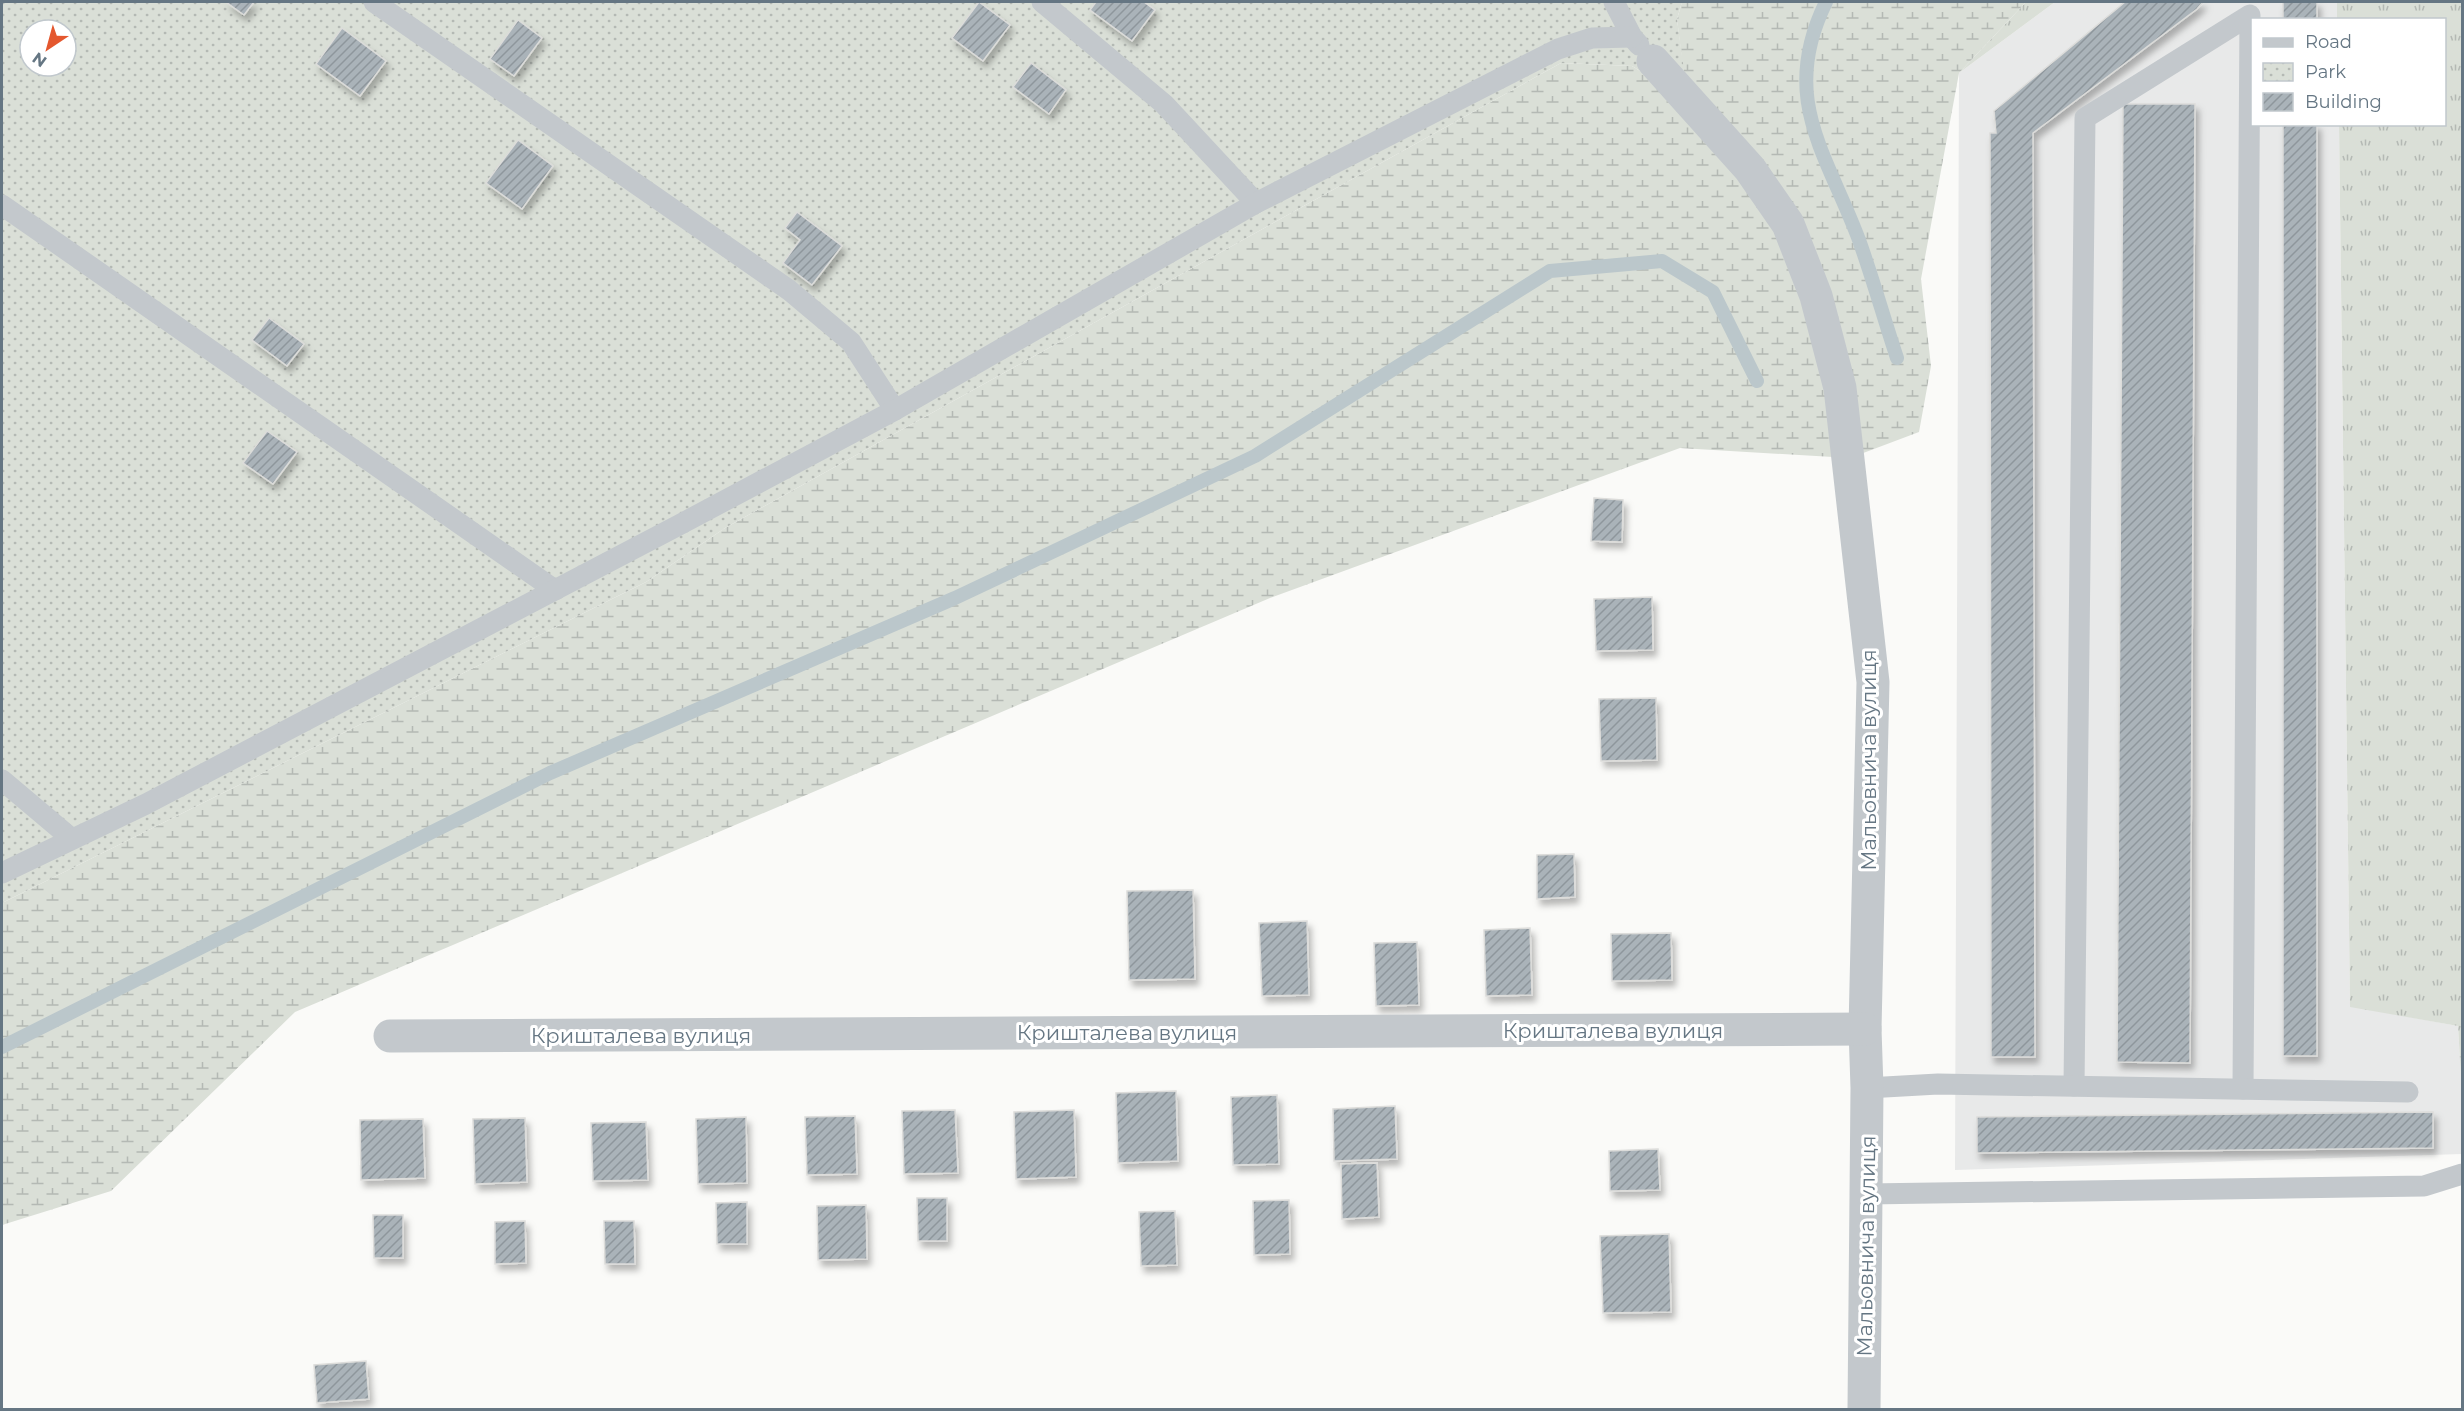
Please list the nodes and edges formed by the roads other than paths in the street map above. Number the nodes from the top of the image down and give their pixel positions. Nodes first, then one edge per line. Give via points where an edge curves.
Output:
1 (374, 2) edge
2 (1042, 2) edge
3 (1614, 2) edge
4 (1643, 49) junction
5 (1257, 203) junction
6 (2, 205) edge
7 (895, 410) junction
8 (555, 590) junction
9 (2, 780) edge
10 (72, 839) junction
11 (2, 873) edge
12 (1865, 1029) junction
13 (390, 1036) dead end
14 (2074, 1086) junction
15 (1867, 1088) junction
16 (2242, 1089) junction
17 (2408, 1092) dead end
18 (2463, 1174) edge
19 (1867, 1194) junction
20 (1864, 1410) edge

1 - 7 lane via 789,290 851,342
2 - 5 lane via 1164,104
3 - 4 lane
4 - 5 lane via 1592,38 1558,49
4 - 12 street, Мальовнича вулиця via 1749,169 1788,224 1816,296 1840,388 1873,682
5 - 7 lane
6 - 8 lane
7 - 8 lane
8 - 10 lane
9 - 10 lane
10 - 11 lane
12 - 13 street, Кришталева вулиця
12 - 15 street, Мальовнича вулиця
14 - 15 lane via 1938,1084
14 - 16 lane
14 - 16 lane via 2085,118 2250,15
15 - 19 street, Мальовнича вулиця
16 - 17 lane
18 - 19 lane via 2424,1186
19 - 20 street, Мальовнича вулиця

